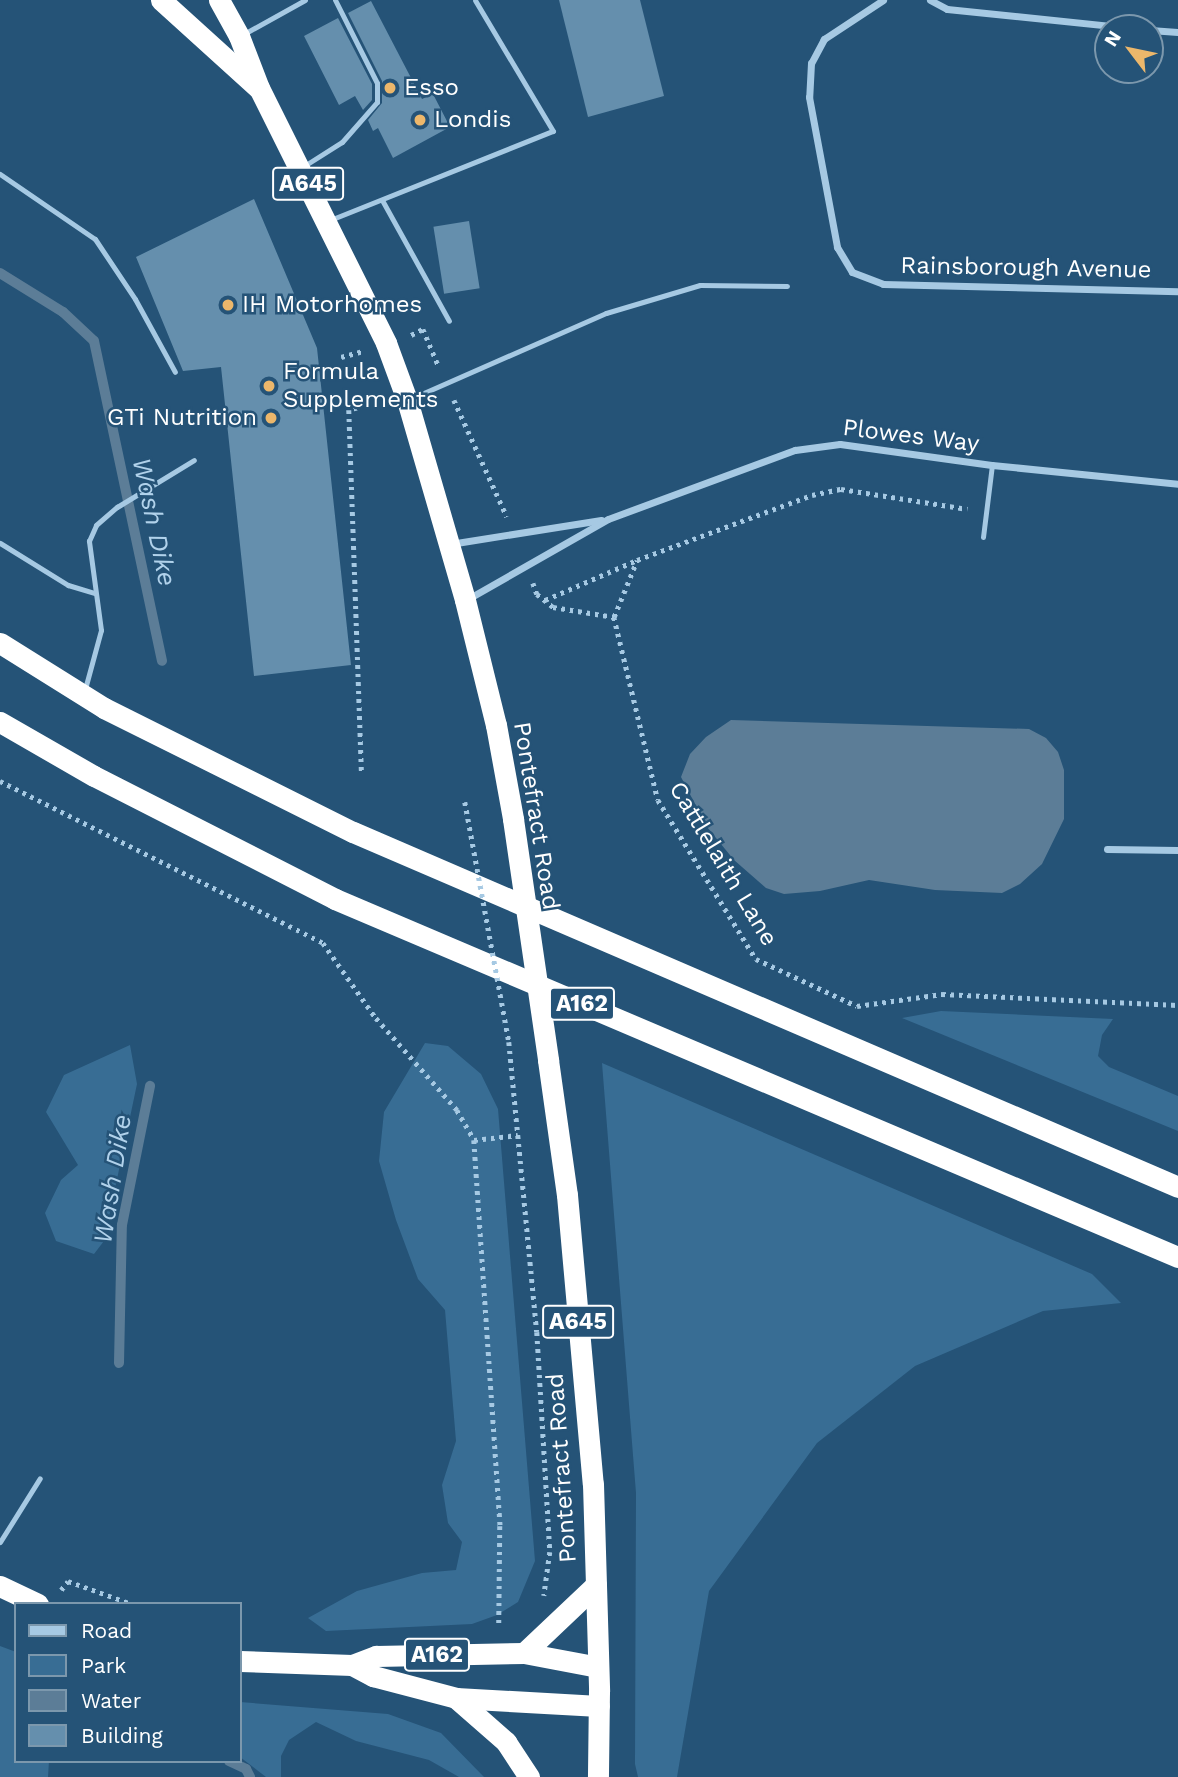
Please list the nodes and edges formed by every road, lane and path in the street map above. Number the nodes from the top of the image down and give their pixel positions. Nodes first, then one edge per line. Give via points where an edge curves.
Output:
1 (161, 0) edge
2 (219, 0) edge
3 (305, 0) edge
4 (335, 0) edge
5 (475, 0) edge
6 (883, 0) edge
7 (930, 0) edge
8 (1094, 24) edge
9 (239, 36) junction
10 (258, 88) junction
11 (301, 168) junction
12 (0, 174) edge
13 (382, 200) junction
14 (326, 222) junction
15 (787, 286) dead end
16 (1178, 292) edge
17 (449, 321) dead end
18 (414, 334) dead end
19 (350, 356) dead end
20 (341, 357) dead end
21 (174, 372) dead end
22 (446, 383) junction
23 (407, 400) junction
24 (357, 408) dead end
25 (194, 460) dead end
26 (992, 465) junction
27 (1178, 484) edge
28 (985, 511) junction
29 (608, 519) junction
30 (513, 534) junction
31 (983, 537) dead end
32 (0, 543) edge
33 (449, 544) junction
34 (637, 560) junction
35 (526, 566) junction
36 (95, 593) junction
37 (466, 600) junction
38 (545, 600) junction
39 (614, 617) junction
40 (0, 643) edge
41 (83, 695) junction
42 (0, 722) edge
43 (362, 774) dead end
44 (0, 781) edge
45 (465, 802) dead end
46 (1107, 849) dead end
47 (1178, 850) edge
48 (1178, 1005) edge
49 (518, 1135) junction
50 (474, 1140) junction
51 (1178, 1186) edge
52 (1178, 1257) edge
53 (40, 1478) dead end
54 (0, 1542) edge
55 (596, 1585) junction
56 (0, 1586) edge
57 (47, 1600) edge
58 (126, 1602) edge
59 (540, 1602) dead end
60 (499, 1637) dead end
61 (524, 1653) junction
62 (242, 1661) edge
63 (352, 1665) junction
64 (598, 1667) junction
65 (456, 1698) junction
66 (599, 1698) junction
67 (529, 1777) edge
68 (598, 1777) edge

1 - 10 highway, A645
2 - 9 highway, Pontefract Road / A645
3 - 9 lane
4 - 11 lane via 377,83 377,102 342,142
5 - 13 lane via 553,131
6 - 16 street, Rainsborough Avenue via 824,39 811,64 809,97 837,247 852,272 883,284
7 - 8 street via 947,9
9 - 10 highway, Pontefract Road / A645
10 - 11 highway, Pontefract Road / A645
11 - 14 highway, Pontefract Road / A645
12 - 21 lane via 94,239 135,299
13 - 14 lane
13 - 17 lane
14 - 23 highway, Pontefract Road / A645 via 386,343
15 - 22 lane via 700,285 606,313
18 - 22 path via 423,329
19 - 20 path
22 - 23 lane
22 - 30 path
23 - 33 highway, Pontefract Road / A645
24 - 43 path via 349,410
25 - 36 lane via 96,525 89,541
26 - 27 street, Plowes Way
26 - 28 lane
26 - 29 street, Plowes Way via 840,444 795,450
28 - 31 lane
28 - 34 path via 841,489 775,507
29 - 30 street, Plowes Way
29 - 35 street, Plowes Way
30 - 33 street, Plowes Way
32 - 36 lane via 68,585
33 - 37 highway, Pontefract Road / A645
34 - 38 path
34 - 39 path
35 - 37 street, Plowes Way
35 - 38 path via 537,594
36 - 41 lane via 102,630
37 - 55 highway, Pontefract Road / A645, bridge via 513,818 567,1195 593,1483
38 - 39 path via 553,607
39 - 48 path, Cattlelaith Lane via 658,800 756,959 857,1006 942,994
40 - 41 highway
41 - 51 highway via 353,832
42 - 52 highway, A162 via 94,776 335,899
44 - 50 path via 323,943 376,1018 457,1110
45 - 49 path, bridge via 509,1042
46 - 47 street
49 - 50 path
49 - 59 path via 537,1332 550,1552 546,1591
50 - 60 path via 500,1526
53 - 54 lane
55 - 61 highway
55 - 64 highway, Pontefract Road / A645
56 - 57 highway
57 - 58 path via 68,1581
61 - 63 highway, A162 via 376,1656
61 - 64 highway, A162
62 - 63 highway, A162
63 - 65 highway, A162 via 373,1676
64 - 66 highway, Pontefract Road / A645
65 - 66 highway, A162
65 - 67 highway via 506,1742
66 - 68 highway, A645

